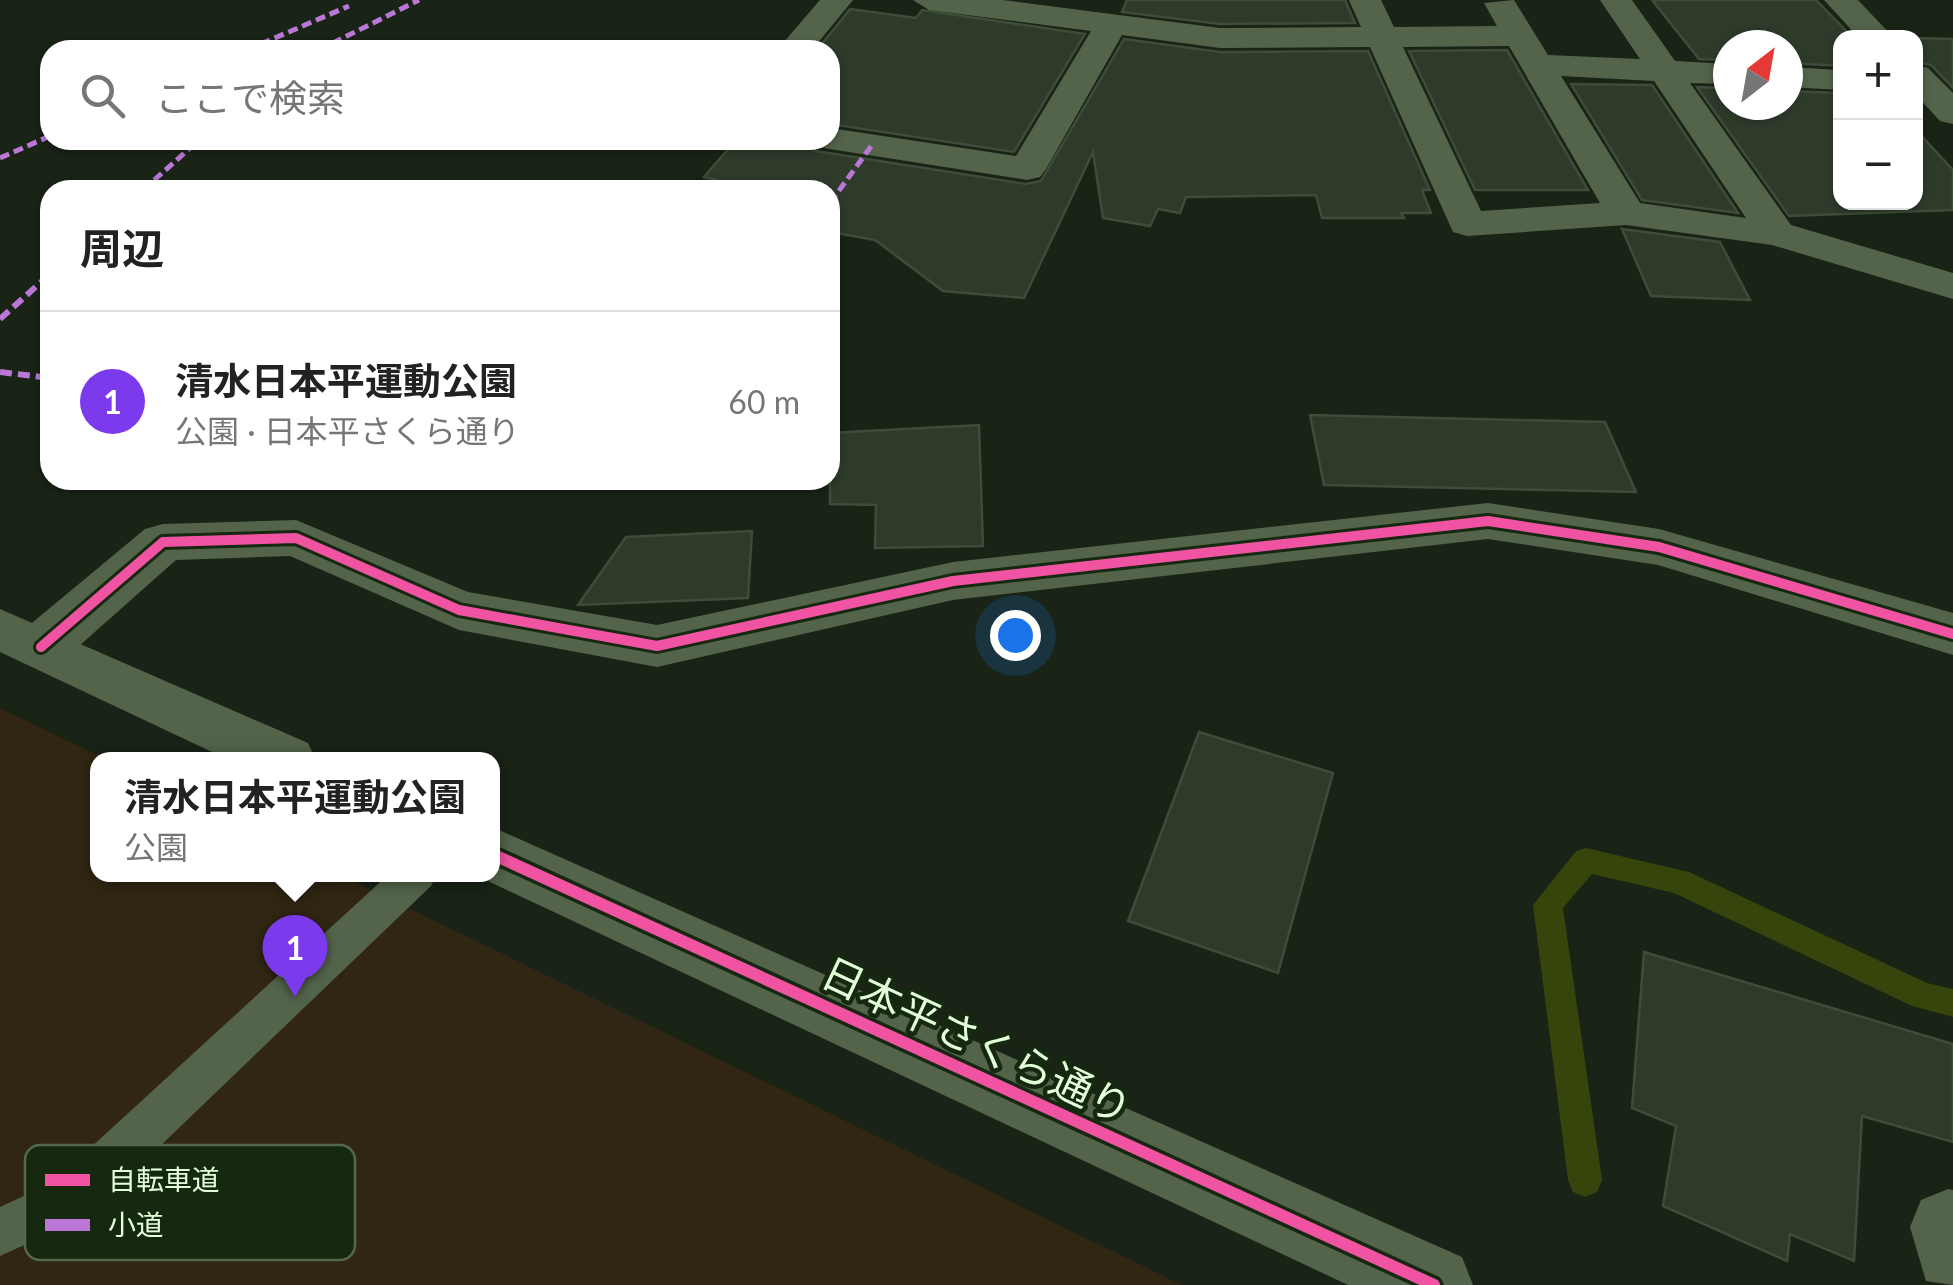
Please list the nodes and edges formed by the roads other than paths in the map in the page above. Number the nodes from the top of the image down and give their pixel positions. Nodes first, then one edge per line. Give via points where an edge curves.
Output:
1 (836, 0) edge
2 (929, 0) edge
3 (1365, 0) edge
4 (1498, 0) edge
5 (1616, 0) edge
6 (1840, 0) edge
7 (1112, 24) junction
8 (1870, 30) edge
9 (1382, 37) junction
10 (802, 40) edge
11 (1529, 50) junction
12 (1662, 71) junction
13 (1713, 73) edge
14 (1803, 78) edge
15 (1833, 80) edge
16 (840, 141) edge
17 (1626, 213) junction
18 (1777, 234) junction
19 (1953, 286) edge
20 (1953, 634) edge
21 (20, 638) edge
22 (269, 752) edge
23 (500, 858) edge
24 (408, 882) edge
25 (128, 1145) edge
26 (25, 1220) edge
27 (1953, 1228) edge
28 (0, 1232) edge
29 (1953, 1254) edge
30 (1434, 1285) edge

1 - 10 street
2 - 7 street
3 - 9 street
4 - 11 street
5 - 12 street
6 - 8 street
7 - 9 street via 1220,38
7 - 16 street via 1027,169
9 - 11 street
9 - 17 street via 1466,224
11 - 12 street
11 - 17 street
12 - 13 street
12 - 18 street
14 - 15 street
17 - 18 street
18 - 19 street
20 - 21 street via 1659,547 1488,521 953,581 657,646 459,610 296,538 162,542
21 - 22 street
23 - 30 street, 日本平さくら通り
24 - 25 lane
26 - 28 lane
27 - 29 street via 1948,1227

